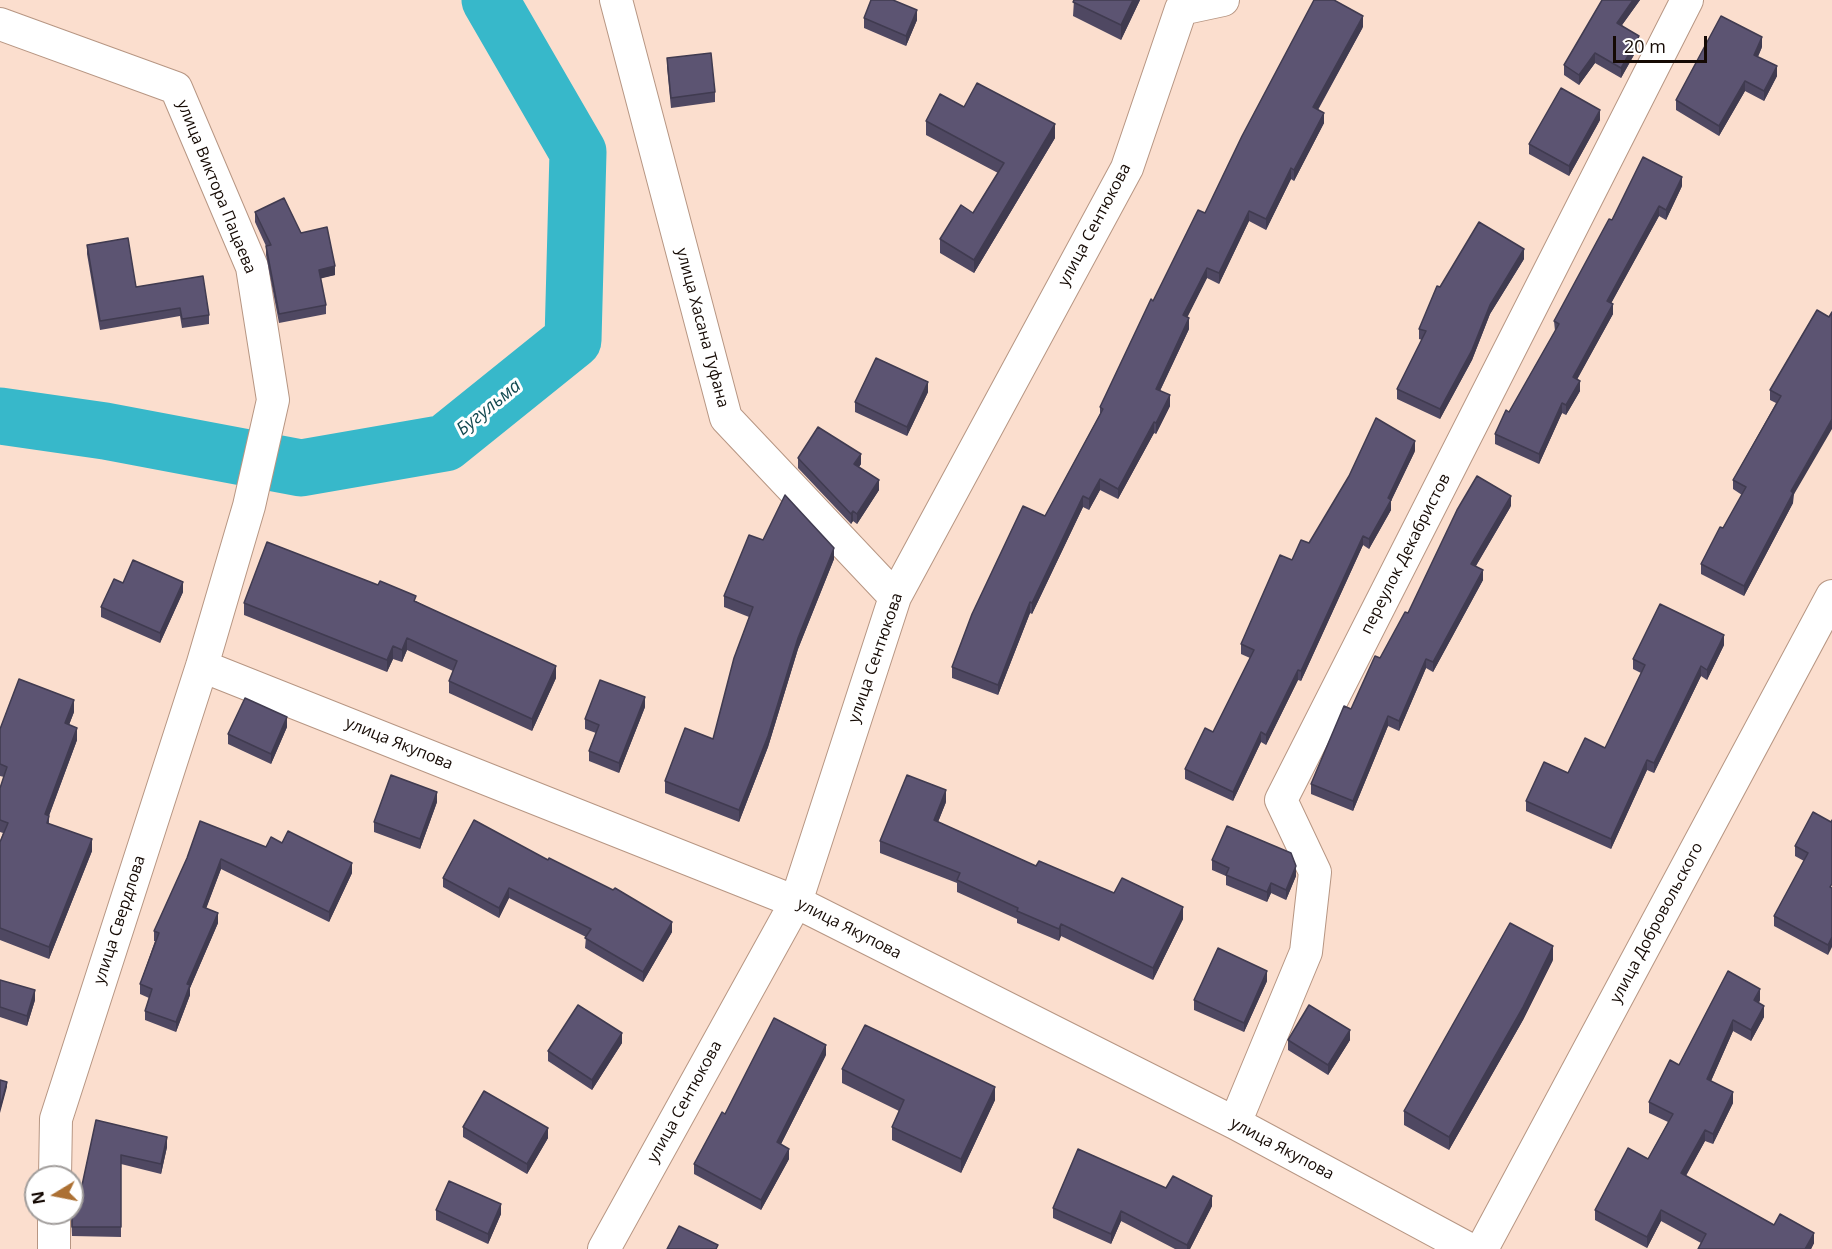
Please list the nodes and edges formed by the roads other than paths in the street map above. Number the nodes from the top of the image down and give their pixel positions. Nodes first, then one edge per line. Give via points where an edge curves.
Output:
1 (616, 0) edge
2 (1223, 0) edge
3 (1687, 0) edge
4 (1181, 5) edge
5 (0, 24) edge
6 (273, 400) joint
7 (1832, 596) edge
8 (895, 597) junction
9 (202, 666) junction
10 (796, 902) junction
11 (1235, 1123) junction
12 (55, 1165) edge
13 (54, 1225) edge
14 (54, 1249) edge
15 (604, 1249) edge
16 (1469, 1249) edge
17 (1482, 1249) edge

1 - 8 street, улица Хасана Туфана via 726,418
2 - 4 street, улица Сентюкова
3 - 11 street, переулок Декабристов via 1281,800 1315,872 1306,952
4 - 8 street, улица Сентюкова via 1127,168
5 - 6 street, улица Виктора Пацаева via 176,88 252,267
6 - 9 street, улица Свердлова via 249,506
7 - 17 street, улица Добровольского
8 - 10 street, улица Сентюкова
9 - 10 street, улица Якупова
9 - 12 street, улица Свердлова via 56,1119
10 - 11 street, улица Якупова
10 - 15 street, улица Сентюкова
11 - 16 street, улица Якупова
13 - 14 street

